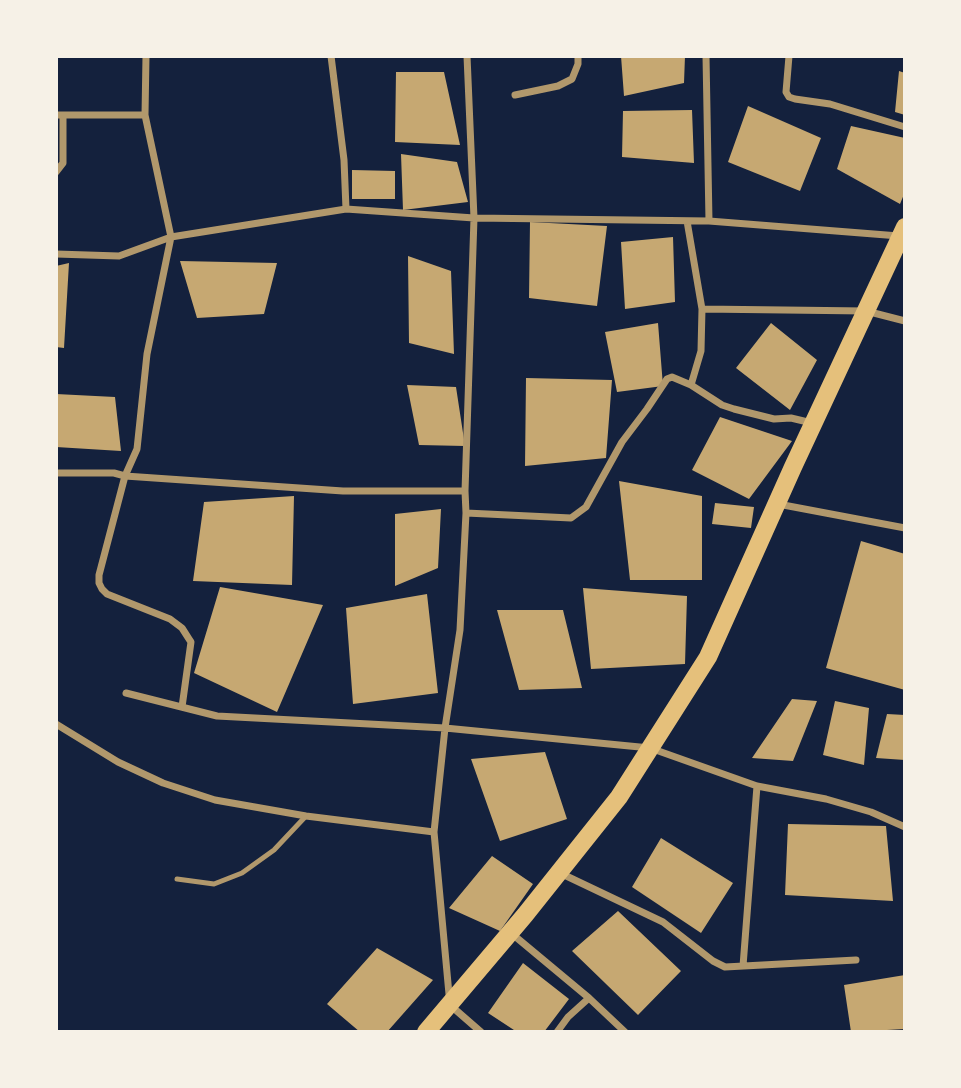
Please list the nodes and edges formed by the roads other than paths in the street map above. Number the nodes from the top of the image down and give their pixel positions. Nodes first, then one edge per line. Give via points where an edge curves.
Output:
1 (146, 56) edge
2 (331, 56) edge
3 (467, 56) edge
4 (578, 56) edge
5 (706, 56) edge
6 (789, 56) edge
7 (515, 94) dead end
8 (60, 115) edge
9 (145, 116) junction
10 (905, 127) edge
11 (56, 172) edge
12 (346, 209) junction
13 (474, 218) junction
14 (687, 221) junction
15 (709, 221) junction
16 (903, 232) edge
17 (171, 237) junction
18 (56, 254) edge
19 (702, 309) junction
20 (866, 311) junction
21 (905, 321) edge
22 (691, 385) junction
23 (813, 423) junction
24 (56, 473) edge
25 (125, 476) junction
26 (465, 491) junction
27 (777, 504) junction
28 (466, 513) junction
29 (905, 528) edge
30 (126, 692) dead end
31 (183, 707) junction
32 (56, 724) edge
33 (445, 728) junction
34 (650, 748) junction
35 (757, 786) junction
36 (306, 816) junction
37 (905, 827) edge
38 (434, 832) junction
39 (559, 872) junction
40 (177, 880) dead end
41 (511, 933) junction
42 (856, 960) dead end
43 (743, 966) junction
44 (589, 998) junction
45 (450, 1006) junction
46 (426, 1032) edge
47 (481, 1032) edge
48 (557, 1032) edge
49 (625, 1032) edge

1 - 9 street
2 - 12 street
3 - 13 street
4 - 7 street via 572,79
5 - 15 street
6 - 10 street via 789,97
8 - 9 street
8 - 11 street via 63,163
9 - 17 street
12 - 13 street
12 - 17 street
13 - 14 street
13 - 26 street
14 - 15 street
14 - 19 street
15 - 16 street
16 - 20 main road
17 - 18 street via 119,256
17 - 25 street via 147,354 137,449
19 - 20 street
19 - 22 street via 701,351
20 - 21 street
20 - 23 main road
22 - 23 street via 734,409
22 - 28 street via 667,379 622,442 586,507 571,518
23 - 27 main road
24 - 25 street
25 - 26 street via 343,491
25 - 31 street via 99,583 107,594 182,628 191,642
26 - 28 street
27 - 29 street
27 - 34 main road via 708,657
28 - 33 street via 460,630
30 - 31 street
31 - 33 street via 217,716
32 - 36 street via 163,783 215,800
33 - 34 street
33 - 38 street
34 - 35 street
34 - 39 main road via 619,797
35 - 37 street via 827,799
35 - 43 street
36 - 38 street
36 - 40 lane via 274,850 242,873 214,884
38 - 45 street
39 - 41 main road
39 - 43 street via 663,922 713,961 725,967
41 - 44 street
41 - 45 main road
42 - 43 street
44 - 48 street
44 - 49 street
45 - 46 main road
45 - 47 street

